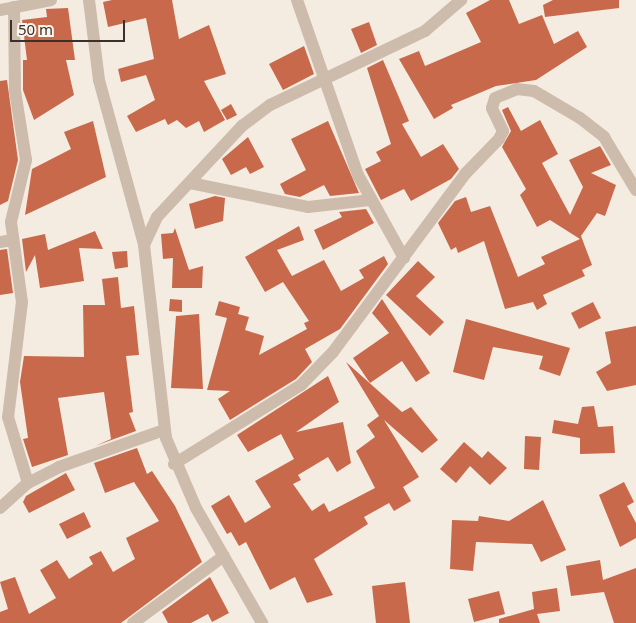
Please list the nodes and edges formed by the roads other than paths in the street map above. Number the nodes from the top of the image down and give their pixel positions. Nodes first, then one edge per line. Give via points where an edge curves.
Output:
1 (51, 0) edge
2 (89, 0) edge
3 (297, 0) edge
4 (461, 0) edge
5 (14, 7) junction
6 (0, 10) edge
7 (326, 76) junction
8 (190, 183) junction
9 (636, 190) edge
10 (370, 200) junction
11 (6, 241) edge
12 (144, 245) junction
13 (404, 258) junction
14 (164, 430) junction
15 (174, 464) junction
16 (28, 483) junction
17 (0, 508) edge
18 (224, 556) junction
19 (133, 623) edge
20 (262, 623) edge

1 - 5 street
2 - 12 street via 100,80
3 - 7 street
4 - 7 street via 425,31
5 - 6 street
5 - 11 street via 15,91 26,160
7 - 8 street via 270,105 242,126
7 - 10 street via 339,126
8 - 10 street via 308,207
8 - 12 street via 157,217
9 - 13 street via 596,130 534,91 517,89 492,104 503,131 499,139 465,174
10 - 13 street
11 - 16 street via 22,302 8,417
12 - 14 street
13 - 15 street via 361,319 301,385
14 - 15 street
14 - 16 street
15 - 18 street
16 - 17 street
18 - 19 street
18 - 20 street

